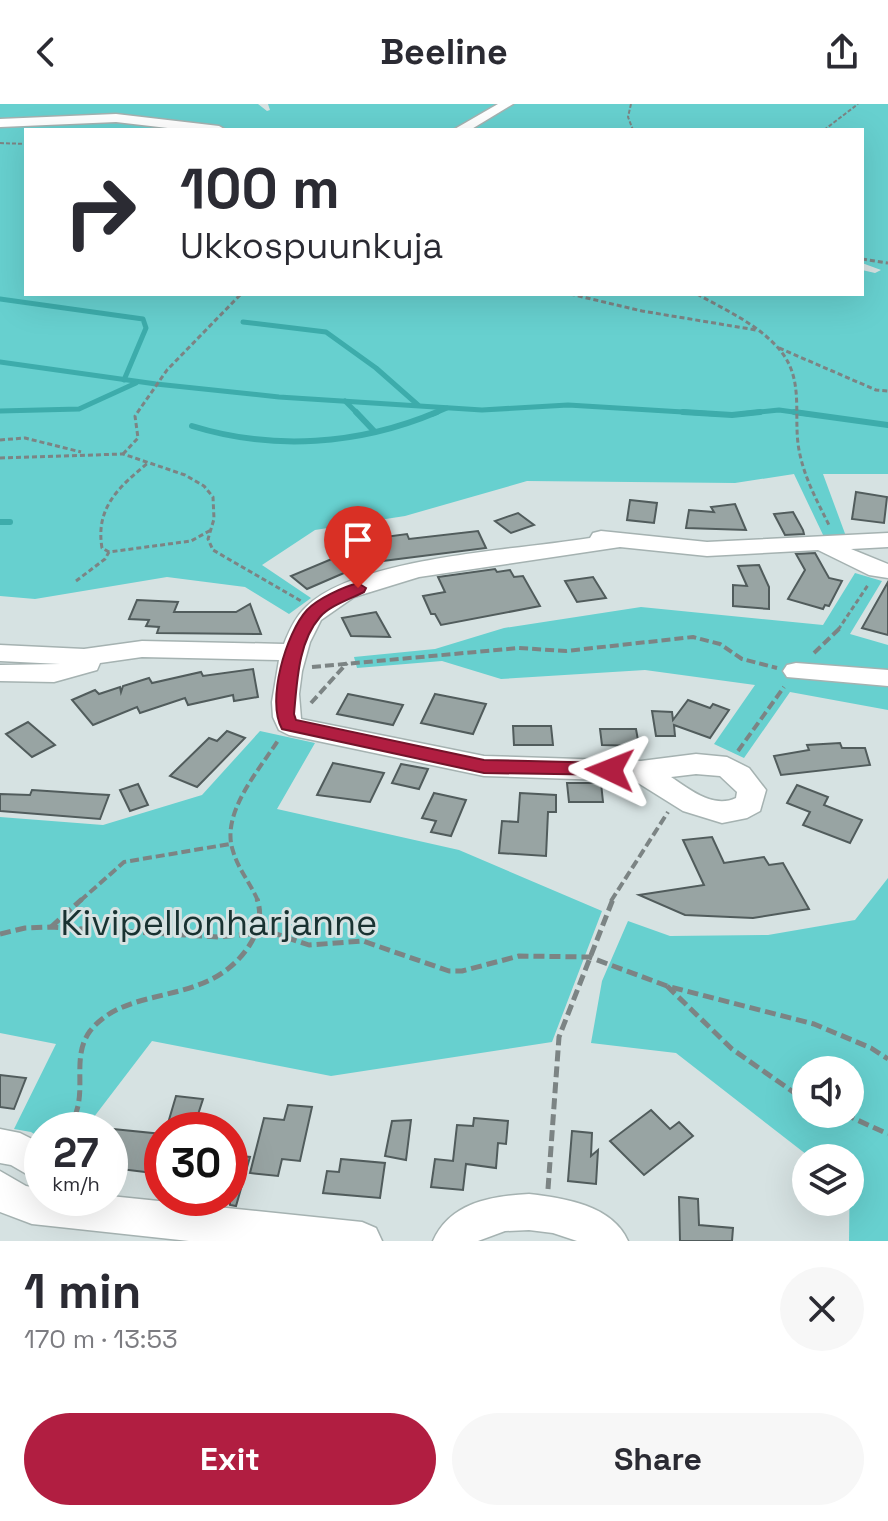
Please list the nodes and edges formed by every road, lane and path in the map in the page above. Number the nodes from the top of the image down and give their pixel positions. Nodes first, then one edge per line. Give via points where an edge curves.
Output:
1 (507, 104) edge
2 (631, 104) edge
3 (858, 104) edge
4 (0, 123) edge
5 (202, 128) edge
6 (464, 128) edge
7 (632, 128) edge
8 (827, 128) edge
9 (0, 143) edge
10 (24, 144) edge
11 (864, 259) edge
12 (888, 263) edge
13 (239, 296) edge
14 (578, 296) edge
15 (700, 296) edge
16 (758, 330) junction
17 (777, 348) junction
18 (888, 391) edge
19 (0, 440) edge
20 (88, 454) junction
21 (123, 454) junction
22 (0, 458) edge
23 (149, 462) junction
24 (211, 530) junction
25 (888, 540) edge
26 (830, 543) junction
27 (109, 552) junction
28 (888, 571) edge
29 (76, 581) dead end
30 (315, 611) junction
31 (0, 653) edge
32 (106, 656) junction
33 (292, 661) junction
34 (347, 663) junction
35 (796, 671) joint
36 (0, 673) edge
37 (888, 678) edge
38 (289, 724) junction
39 (641, 771) junction
40 (678, 797) junction
41 (230, 844) junction
42 (51, 927) junction
43 (0, 934) edge
44 (254, 935) junction
45 (589, 957) junction
46 (667, 986) junction
47 (888, 1059) edge
48 (792, 1093) edge
49 (79, 1112) edge
50 (864, 1123) edge
51 (888, 1134) edge
52 (0, 1146) edge
53 (24, 1153) edge
54 (0, 1189) edge
55 (24, 1203) edge
56 (128, 1210) edge
57 (546, 1215) junction
58 (362, 1241) edge
59 (453, 1241) edge
60 (608, 1241) edge

1 - 6 street
2 - 7 path
3 - 8 path
4 - 5 street via 116,118
9 - 10 path
11 - 12 path
13 - 21 path via 156,384 135,416 138,438
14 - 16 path
15 - 16 path
16 - 17 path
17 - 18 path
17 - 26 path via 792,371 798,447
19 - 20 path via 25,438
20 - 21 path
20 - 22 path
21 - 23 path
23 - 24 path via 204,486 213,497
23 - 27 path via 106,502 98,535
24 - 27 path via 191,541
24 - 30 path via 213,550
25 - 26 street
26 - 28 street
26 - 30 street via 707,549 616,541 381,580
27 - 29 path
30 - 33 street
31 - 32 street
32 - 33 street via 142,649
32 - 36 street via 54,674
33 - 34 path
33 - 38 street via 285,714
34 - 35 path via 511,648 566,651 693,637 720,644 742,659
34 - 38 path
35 - 37 street
38 - 39 street via 484,766
38 - 41 path via 232,819
39 - 40 street
39 - 40 street via 696,764 727,767 752,790 750,804 741,811 720,813
40 - 45 path via 609,905
41 - 42 path via 124,862
41 - 44 path via 261,907
42 - 43 path
42 - 44 path
44 - 45 path via 277,933 309,945 363,941 449,971 519,956
44 - 49 path via 241,958 216,980 116,1011 96,1025 81,1055
45 - 46 path
45 - 57 path via 556,1050
46 - 47 path via 814,1024
46 - 48 path via 705,1028
50 - 51 path
52 - 53 street
54 - 55 street
56 - 58 street
57 - 59 street via 482,1217
57 - 60 street via 591,1225

